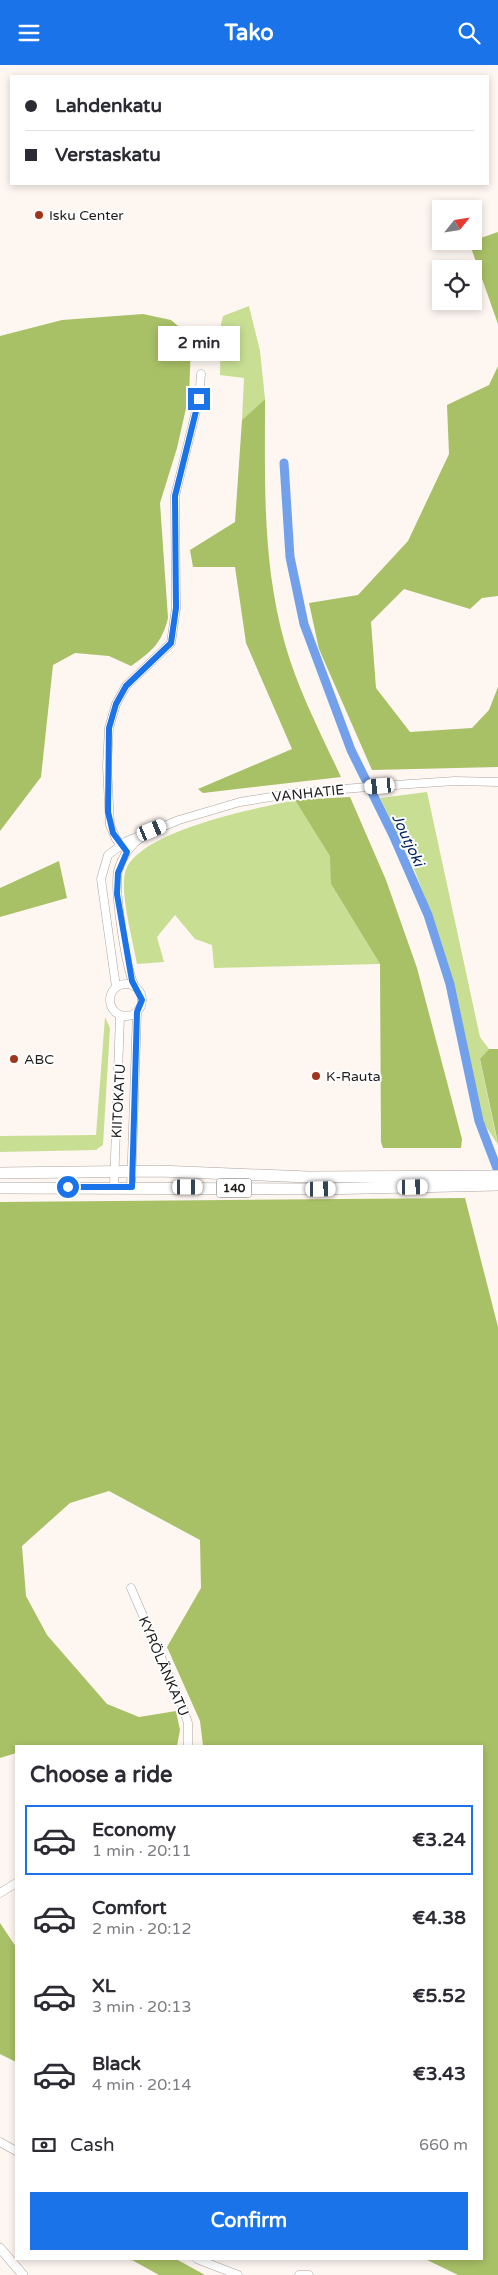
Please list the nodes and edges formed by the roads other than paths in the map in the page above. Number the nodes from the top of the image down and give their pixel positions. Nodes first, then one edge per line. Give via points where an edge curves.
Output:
1 (201, 374) dead end
2 (498, 781) edge
3 (152, 830) junction
4 (120, 845) junction
5 (127, 852) junction
6 (116, 987) junction
7 (135, 987) junction
8 (137, 1012) junction
9 (120, 1015) junction
10 (115, 1171) junction
11 (132, 1171) junction
12 (0, 1173) edge
13 (498, 1177) edge
14 (468, 1181) junction
15 (498, 1185) edge
16 (114, 1186) junction
17 (132, 1187) junction
18 (0, 1188) edge
19 (131, 1588) dead end
20 (188, 1745) edge
21 (15, 1884) edge
22 (0, 1893) edge
23 (0, 2142) edge
24 (15, 2150) edge
25 (0, 2248) edge
26 (200, 2260) edge
27 (24, 2275) edge
28 (238, 2275) edge
29 (299, 2275) edge
30 (309, 2275) edge

1 - 4 street via 199,399 175,496 176,608 171,643 126,686 116,704 109,728 108,812
2 - 3 street, VANHATIE via 455,781 295,793 240,802
3 - 4 street, VANHATIE
3 - 5 street, VANHATIE
4 - 5 street
4 - 6 street via 108,855 101,879
5 - 7 street via 116,883
6 - 7 street via 126,984
6 - 9 street via 110,1004
7 - 8 street via 142,1000
8 - 9 street via 129,1017
8 - 11 street, KIITOKATU
9 - 10 street, KIITOKATU
10 - 11 main road
10 - 12 main road
10 - 16 street, KIITOKATU
11 - 14 main road
11 - 17 street, KIITOKATU
13 - 14 main road
14 - 15 main road, 140
14 - 17 main road, 140 via 321,1189
16 - 17 main road, 140
16 - 18 main road, 140
19 - 20 street, KYRÖLÄNKATU via 183,1708 188,1723
21 - 22 street
23 - 24 street
25 - 27 street
26 - 28 street
29 - 30 street

